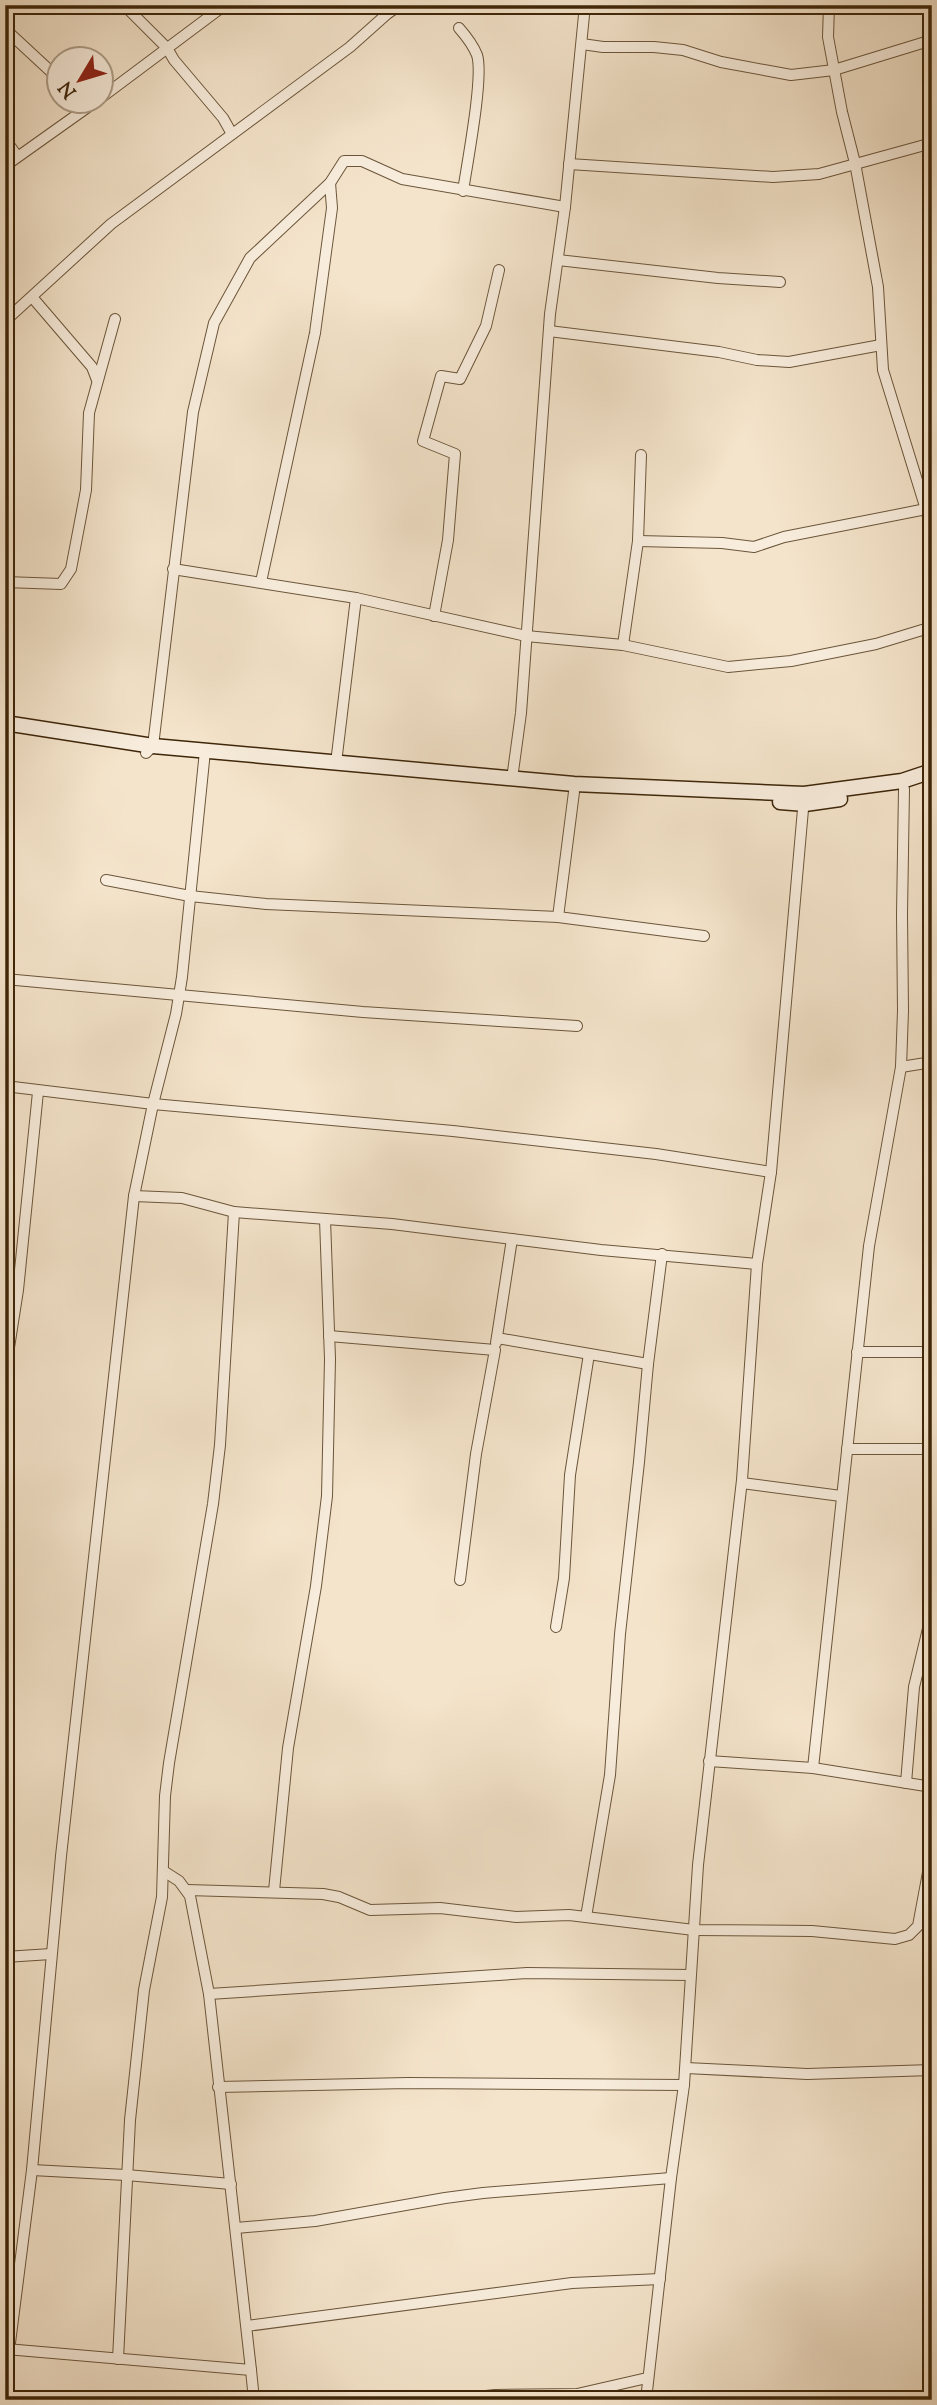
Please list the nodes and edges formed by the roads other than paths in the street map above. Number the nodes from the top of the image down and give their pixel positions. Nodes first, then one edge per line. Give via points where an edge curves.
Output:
1 (124, 5) edge
2 (225, 5) edge
3 (400, 5) edge
4 (585, 5) edge
5 (829, 5) edge
6 (459, 28) dead end
7 (5, 29) edge
8 (932, 40) edge
9 (582, 44) junction
10 (167, 48) junction
11 (46, 67) edge
12 (834, 70) junction
13 (116, 86) edge
14 (67, 116) edge
15 (232, 134) junction
16 (5, 139) edge
17 (932, 144) edge
18 (17, 156) junction
19 (855, 163) junction
20 (569, 164) junction
21 (5, 166) edge
22 (330, 183) junction
23 (463, 191) junction
24 (565, 207) junction
25 (558, 260) junction
26 (499, 270) dead end
27 (780, 282) dead end
28 (32, 297) junction
29 (115, 319) dead end
30 (5, 321) edge
31 (549, 331) junction
32 (881, 345) junction
33 (97, 380) junction
34 (641, 455) dead end
35 (926, 509) junction
36 (932, 529) edge
37 (638, 541) junction
38 (173, 569) junction
39 (5, 582) edge
40 (261, 582) junction
41 (356, 598) junction
42 (434, 616) junction
43 (932, 627) edge
44 (526, 636) junction
45 (623, 645) junction
46 (5, 723) edge
47 (5, 731) edge
48 (149, 750) junction
49 (204, 756) junction
50 (336, 763) junction
51 (932, 771) edge
52 (512, 779) junction
53 (932, 781) edge
54 (904, 789) junction
55 (573, 792) junction
56 (804, 799) junction
57 (106, 880) dead end
58 (190, 896) junction
59 (558, 917) junction
60 (704, 936) dead end
61 (5, 979) edge
62 (180, 994) junction
63 (577, 1026) dead end
64 (932, 1062) edge
65 (901, 1067) junction
66 (5, 1086) edge
67 (38, 1091) junction
68 (153, 1104) junction
69 (771, 1172) junction
70 (134, 1196) junction
71 (234, 1212) junction
72 (324, 1219) junction
73 (512, 1239) junction
74 (662, 1254) junction
75 (757, 1264) junction
76 (329, 1336) junction
77 (497, 1338) junction
78 (495, 1350) junction
79 (857, 1352) junction
80 (932, 1352) edge
81 (589, 1354) junction
82 (648, 1364) junction
83 (5, 1373) edge
84 (932, 1448) edge
85 (847, 1449) junction
86 (741, 1483) junction
87 (841, 1496) junction
88 (460, 1580) dead end
89 (932, 1612) edge
90 (556, 1627) dead end
91 (709, 1761) junction
92 (813, 1769) junction
93 (906, 1783) junction
94 (932, 1787) edge
95 (932, 1851) edge
96 (165, 1872) junction
97 (187, 1890) junction
98 (274, 1891) junction
99 (586, 1917) junction
100 (694, 1930) junction
101 (51, 1954) junction
102 (5, 1957) edge
103 (690, 1976) junction
104 (209, 1994) junction
105 (686, 2068) junction
106 (932, 2070) edge
107 (684, 2085) junction
108 (218, 2087) junction
109 (32, 2170) junction
110 (126, 2175) junction
111 (671, 2178) junction
112 (231, 2184) junction
113 (236, 2228) junction
114 (660, 2279) junction
115 (247, 2326) junction
116 (7, 2349) edge
117 (118, 2359) junction
118 (251, 2370) junction
119 (647, 2378) junction
120 (5, 2382) edge
121 (254, 2400) edge
122 (449, 2400) edge
123 (646, 2400) edge

1 - 10 street
2 - 10 street
3 - 15 street
4 - 9 street
5 - 12 street
6 - 23 street via 478,57
7 - 11 street
8 - 12 street
9 - 12 street via 683,50 791,75
9 - 20 street
10 - 13 street
10 - 15 street
12 - 19 street
14 - 18 street
15 - 28 street via 111,223
16 - 18 street
17 - 19 street
18 - 21 street
19 - 20 street via 819,174 773,177
19 - 32 street via 878,287
20 - 24 street
22 - 23 street via 344,161 362,161 401,179
22 - 38 street via 250,258 214,323 193,412
22 - 40 street via 332,208 315,333
23 - 24 street
24 - 25 street
25 - 27 street
25 - 31 street
26 - 42 street via 486,326 460,379 441,376 423,441 455,454 448,540
28 - 30 street
28 - 33 street via 92,366
29 - 33 street
31 - 32 street via 789,362
31 - 44 street
32 - 35 street via 883,370
33 - 39 street via 89,413 86,490 71,569 61,584
34 - 37 street
35 - 36 street
35 - 37 street via 754,547
37 - 45 street
38 - 40 street
38 - 48 street
40 - 41 street
41 - 42 street
41 - 50 street
42 - 44 street
43 - 45 street via 791,661 728,667
44 - 45 street
44 - 52 street
46 - 48 main road
47 - 48 main road
48 - 49 main road
49 - 50 main road
49 - 55 main road
49 - 58 street
50 - 52 main road
51 - 56 main road
52 - 56 main road
53 - 54 main road
54 - 56 main road
54 - 65 street
55 - 56 main road
55 - 59 street
56 - 69 street
57 - 58 street
58 - 59 street via 266,904
58 - 62 street
59 - 60 street
61 - 62 street
62 - 63 street
62 - 68 street
64 - 65 street
65 - 79 street via 869,1247
66 - 67 street
67 - 68 street
67 - 83 street
68 - 69 street via 453,1131
68 - 70 street
69 - 75 street
70 - 71 street via 182,1198
70 - 101 street
71 - 72 street
71 - 96 street via 220,1445 169,1763
72 - 73 street
72 - 76 street
73 - 74 street
73 - 77 street
74 - 75 street
74 - 82 street
75 - 86 street
76 - 78 street
76 - 98 street via 327,1496 288,1748
77 - 78 street
77 - 81 street
78 - 88 street
79 - 80 street
79 - 85 street
81 - 82 street
81 - 90 street via 570,1475
82 - 99 street via 610,1775
84 - 85 street
85 - 87 street
86 - 87 street
86 - 91 street
87 - 92 street
89 - 93 street via 914,1687
91 - 92 street
91 - 100 street
92 - 93 street
93 - 94 street
95 - 100 street via 918,1926 904,1937
96 - 97 street
96 - 110 street via 139,2028
97 - 98 street
97 - 104 street
98 - 99 street via 331,1895 370,1910 440,1908 506,1917
99 - 100 street
100 - 103 street
101 - 102 street
101 - 109 street
103 - 104 street via 527,1973
103 - 105 street
104 - 108 street
105 - 106 street via 807,2074
105 - 107 street
107 - 108 street
107 - 111 street
108 - 112 street
109 - 110 street
109 - 116 street
110 - 112 street
110 - 117 street
111 - 113 street via 483,2193 316,2221
111 - 114 street
112 - 113 street
113 - 115 street
114 - 115 street via 584,2281
114 - 119 street
115 - 118 street
116 - 117 street
116 - 120 street
117 - 118 street
118 - 121 street
119 - 122 street via 576,2395
119 - 123 street

